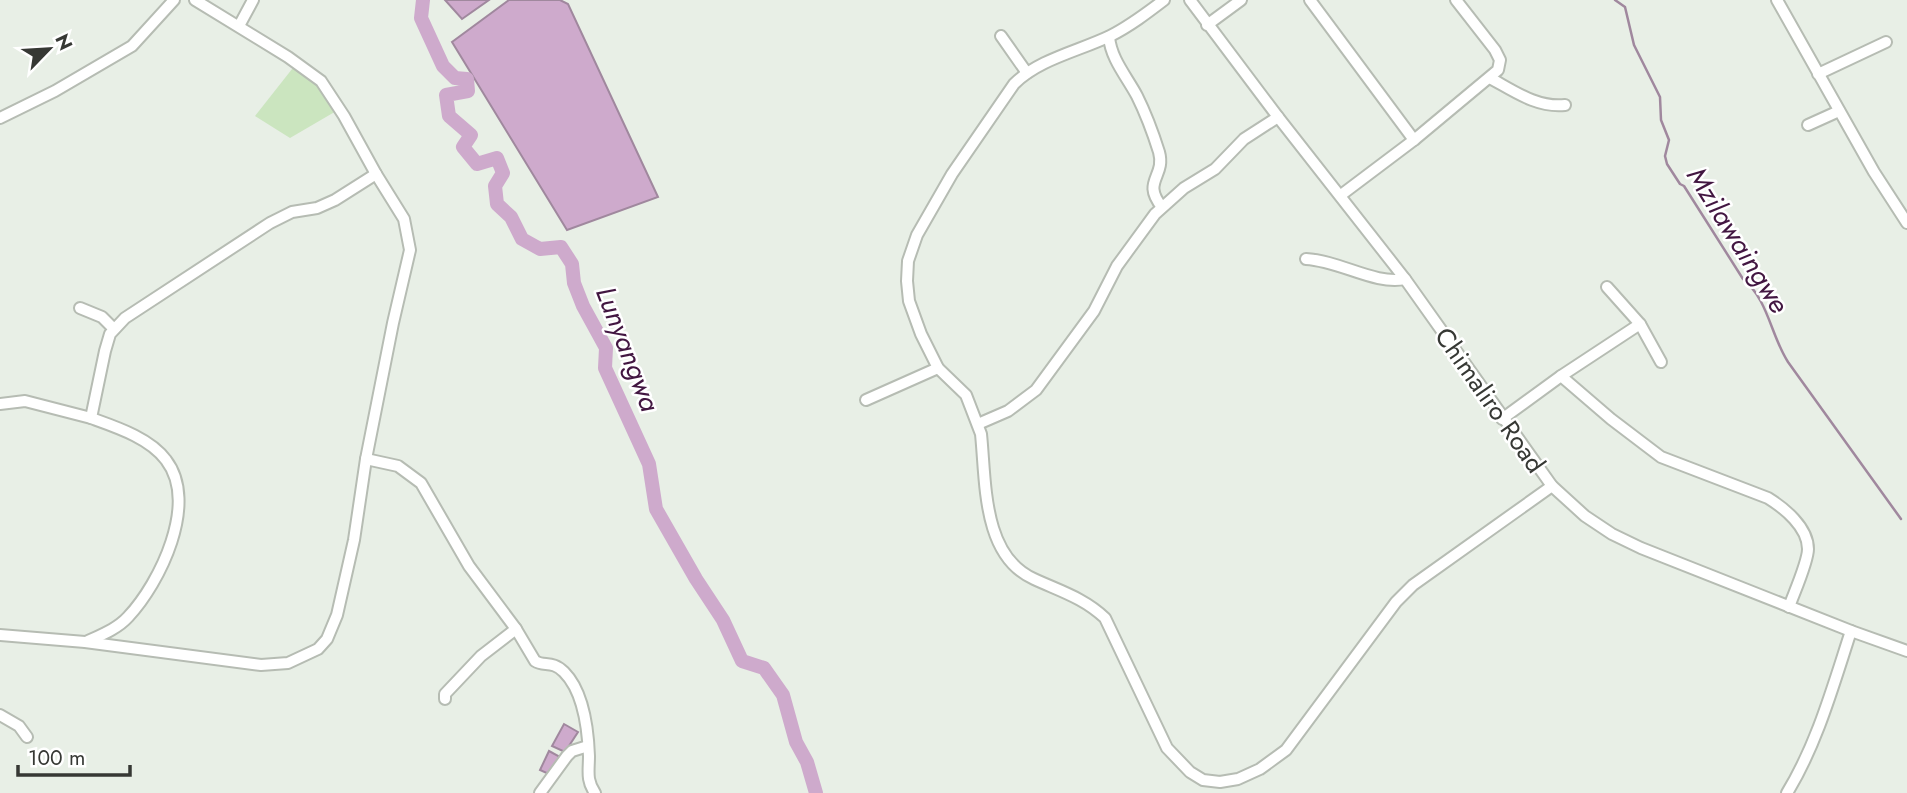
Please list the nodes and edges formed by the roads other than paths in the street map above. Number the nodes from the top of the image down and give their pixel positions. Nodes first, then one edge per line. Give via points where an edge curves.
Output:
1 (174, 0) edge
2 (195, 0) edge
3 (253, 0) edge
4 (1164, 0) edge
5 (1190, 0) edge
6 (1241, 0) edge
7 (1310, 0) edge
8 (1456, 0) edge
9 (1777, 0) edge
10 (1207, 25) junction
11 (239, 26) junction
12 (1001, 36) dead end
13 (1109, 37) junction
14 (1886, 42) dead end
15 (1027, 73) junction
16 (1818, 74) junction
17 (1490, 78) junction
18 (1565, 105) dead end
19 (1839, 111) junction
20 (1278, 117) junction
21 (0, 118) edge
22 (1808, 125) dead end
23 (1414, 140) junction
24 (376, 174) junction
25 (1341, 195) junction
26 (1162, 207) junction
27 (1904, 207) edge
28 (1907, 223) edge
29 (1306, 259) dead end
30 (1405, 279) junction
31 (1608, 287) dead end
32 (80, 308) dead end
33 (1640, 324) junction
34 (114, 329) junction
35 (1661, 362) dead end
36 (938, 368) junction
37 (1561, 376) junction
38 (866, 400) dead end
39 (0, 404) edge
40 (91, 418) junction
41 (1502, 419) junction
42 (978, 424) junction
43 (366, 459) junction
44 (1552, 486) junction
45 (1789, 607) junction
46 (516, 628) junction
47 (1851, 631) junction
48 (0, 635) edge
49 (85, 642) junction
50 (1907, 651) edge
51 (445, 699) dead end
52 (0, 715) edge
53 (27, 737) dead end
54 (588, 746) junction
55 (540, 793) edge
56 (595, 793) edge
57 (1787, 793) edge

1 - 21 street via 132,46
2 - 11 street
3 - 11 street
4 - 13 street
5 - 10 street, Chimaliro Road
6 - 10 street
7 - 23 street
8 - 17 street via 1500,60
9 - 16 street
10 - 20 street, Chimaliro Road
11 - 24 street via 321,81
12 - 15 street
13 - 15 street
13 - 26 street via 1115,59 1147,115 1158,149 1161,169 1152,188
14 - 16 street
15 - 36 street via 1014,84 952,174 917,235 908,261 909,301
16 - 19 street
17 - 18 street via 1540,104
17 - 23 street
19 - 22 street
19 - 27 street via 1874,172
20 - 25 street, Chimaliro Road
20 - 26 street
23 - 25 street
24 - 34 street via 335,200 270,223 137,309
24 - 43 street via 404,219 410,250
25 - 30 street, Chimaliro Road
26 - 42 street via 1120,261 1094,311 1036,390
27 - 28 street
29 - 30 street via 1335,263 1385,281
30 - 41 street, Chimaliro Road
31 - 33 street
32 - 34 street via 102,317
33 - 35 street
33 - 37 street
34 - 40 street
36 - 38 street
36 - 42 street via 966,395
37 - 41 street
37 - 45 street via 1661,457 1783,508 1805,537 1808,549
39 - 40 street via 25,401
40 - 49 street via 156,449 171,467 179,489 176,527 150,589 127,618
41 - 44 street, Chimaliro Road
42 - 44 street via 991,526 1007,559 1018,571 1091,604 1105,618 1167,748 1190,772 1220,782 1260,769 1286,750 1413,585
43 - 46 street via 398,466 421,483 469,566
43 - 49 street via 337,615 318,649 288,663 261,665
44 - 45 street, Chimaliro Road via 1612,534
45 - 47 street, Chimaliro Road
46 - 51 street via 476,661
46 - 54 street via 537,663 555,665 565,672 583,712
47 - 50 street, Chimaliro Road
47 - 57 street via 1823,714
48 - 49 street
52 - 53 street
54 - 55 street via 572,751
54 - 56 street via 588,778

